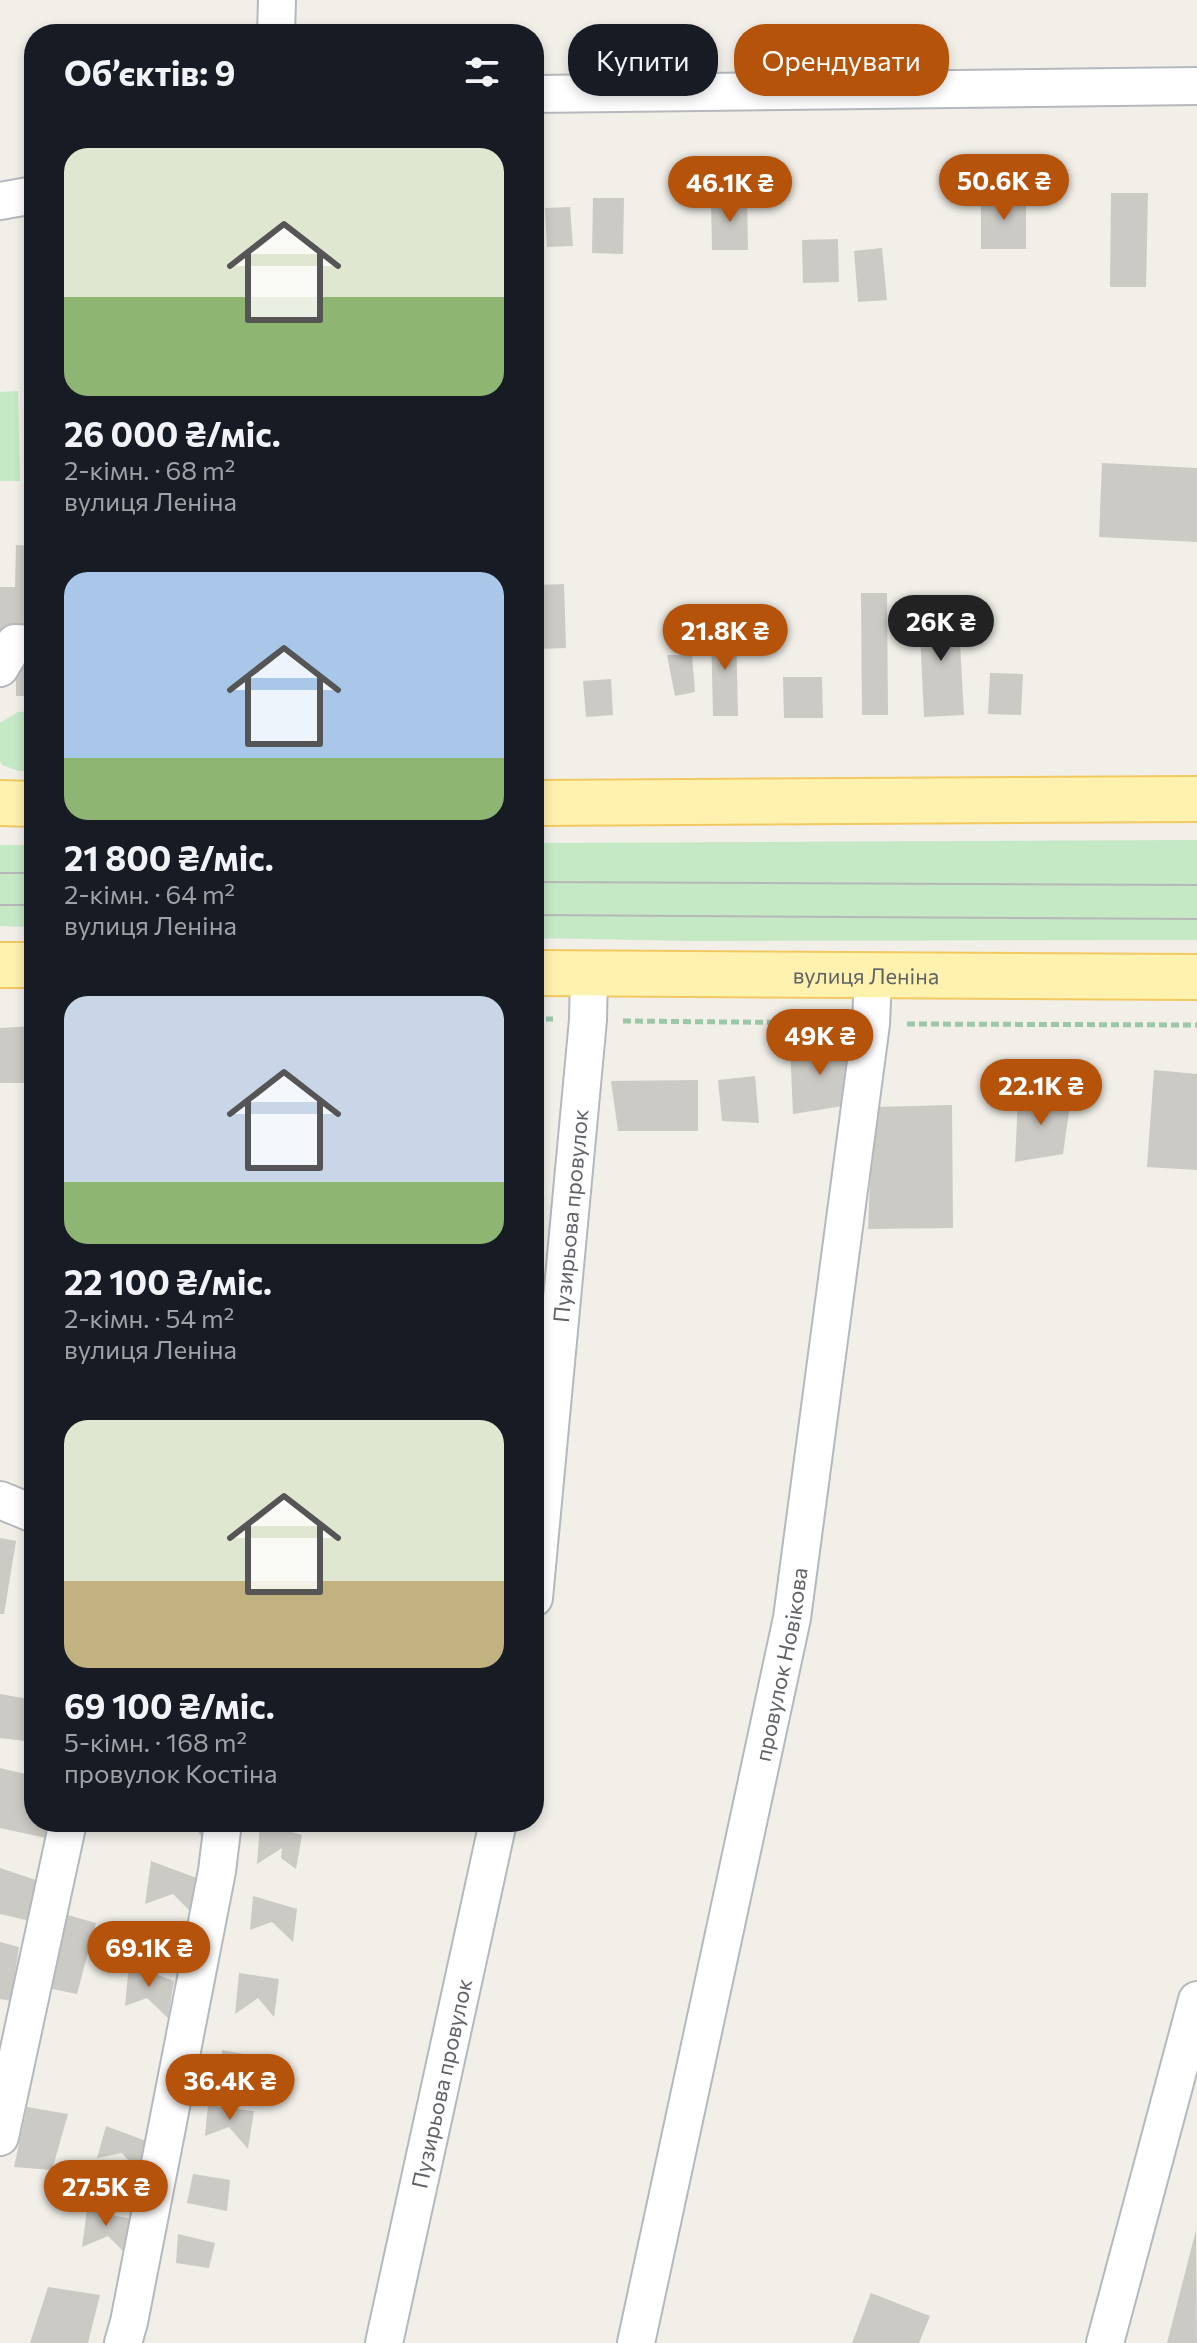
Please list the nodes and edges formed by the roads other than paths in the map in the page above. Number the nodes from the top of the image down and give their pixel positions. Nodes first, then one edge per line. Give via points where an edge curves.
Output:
1 (277, 0) edge
2 (276, 24) edge
3 (1197, 86) edge
4 (544, 94) edge
5 (24, 197) edge
6 (0, 201) edge
7 (24, 643) edge
8 (0, 668) edge
9 (1197, 799) edge
10 (0, 803) edge
11 (544, 803) edge
12 (24, 804) edge
13 (0, 965) edge
14 (24, 965) edge
15 (544, 973) edge
16 (589, 974) junction
17 (873, 976) junction
18 (1197, 977) edge
19 (544, 1491) edge
20 (0, 1500) edge
21 (24, 1510) edge
22 (66, 1832) edge
23 (222, 1832) edge
24 (496, 1832) edge
25 (1197, 2000) edge
26 (0, 2137) edge
27 (123, 2343) edge
28 (384, 2343) edge
29 (636, 2343) edge
30 (1105, 2343) edge

1 - 2 street
3 - 4 street
5 - 6 street
7 - 8 street via 15,643
9 - 11 main road
10 - 12 main road
13 - 14 main road
15 - 16 main road, вулиця Леніна
16 - 17 main road, вулиця Леніна
16 - 19 street, Пузирьова провулок
17 - 18 main road, вулиця Леніна
17 - 29 street, провулок Новікова via 871,1024 792,1618
20 - 21 street
22 - 26 street
23 - 27 street
24 - 28 street, Пузирьова провулок
25 - 30 street

